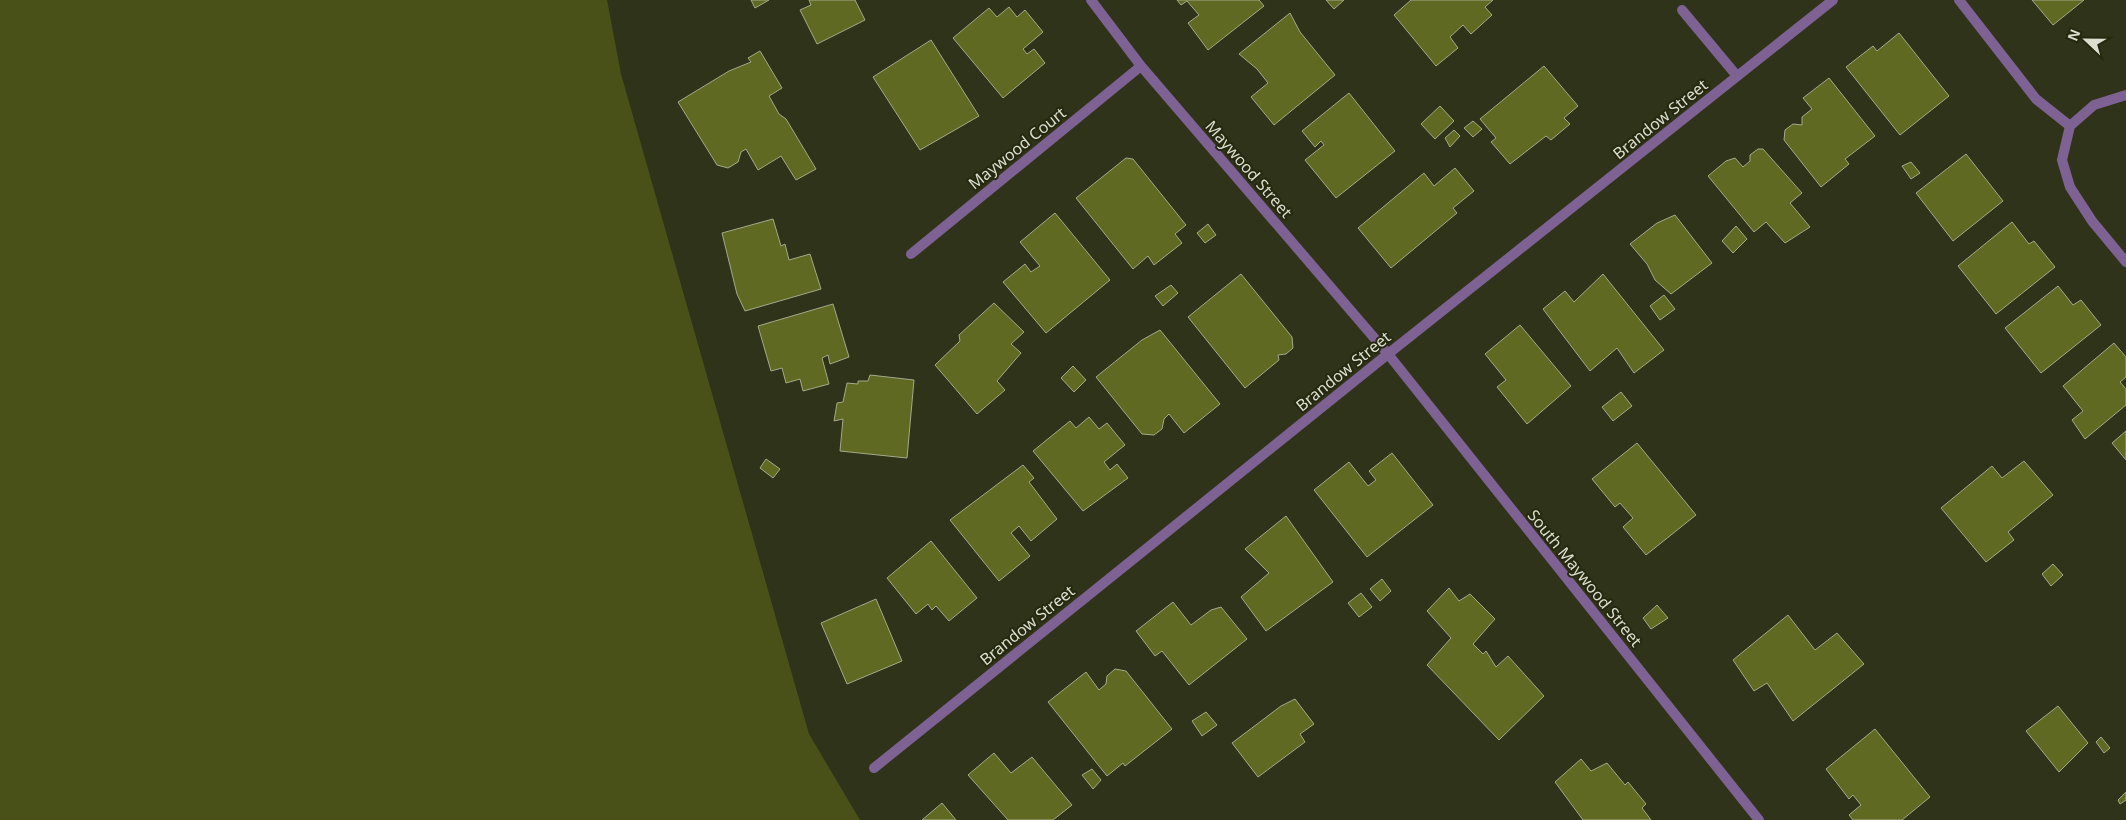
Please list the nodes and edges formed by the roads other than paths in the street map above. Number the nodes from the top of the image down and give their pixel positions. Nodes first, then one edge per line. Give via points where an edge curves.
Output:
1 (1091, 0) edge
2 (1833, 0) edge
3 (1959, 0) edge
4 (1682, 10) dead end
5 (1141, 66) junction
6 (1737, 76) junction
7 (2126, 95) edge
8 (2070, 126) junction
9 (911, 254) dead end
10 (2126, 262) edge
11 (1388, 354) junction
12 (874, 768) dead end
13 (1759, 820) edge

1 - 5 street, Maywood Street
2 - 6 street, Brandow Street
3 - 8 street via 2036,98
4 - 6 street
5 - 9 street, Maywood Court
5 - 11 street, Maywood Street
6 - 11 street, Brandow Street
7 - 8 street via 2094,105
8 - 10 street via 2062,160 2070,187 2092,221
11 - 12 street, Brandow Street
11 - 13 street, South Maywood Street

